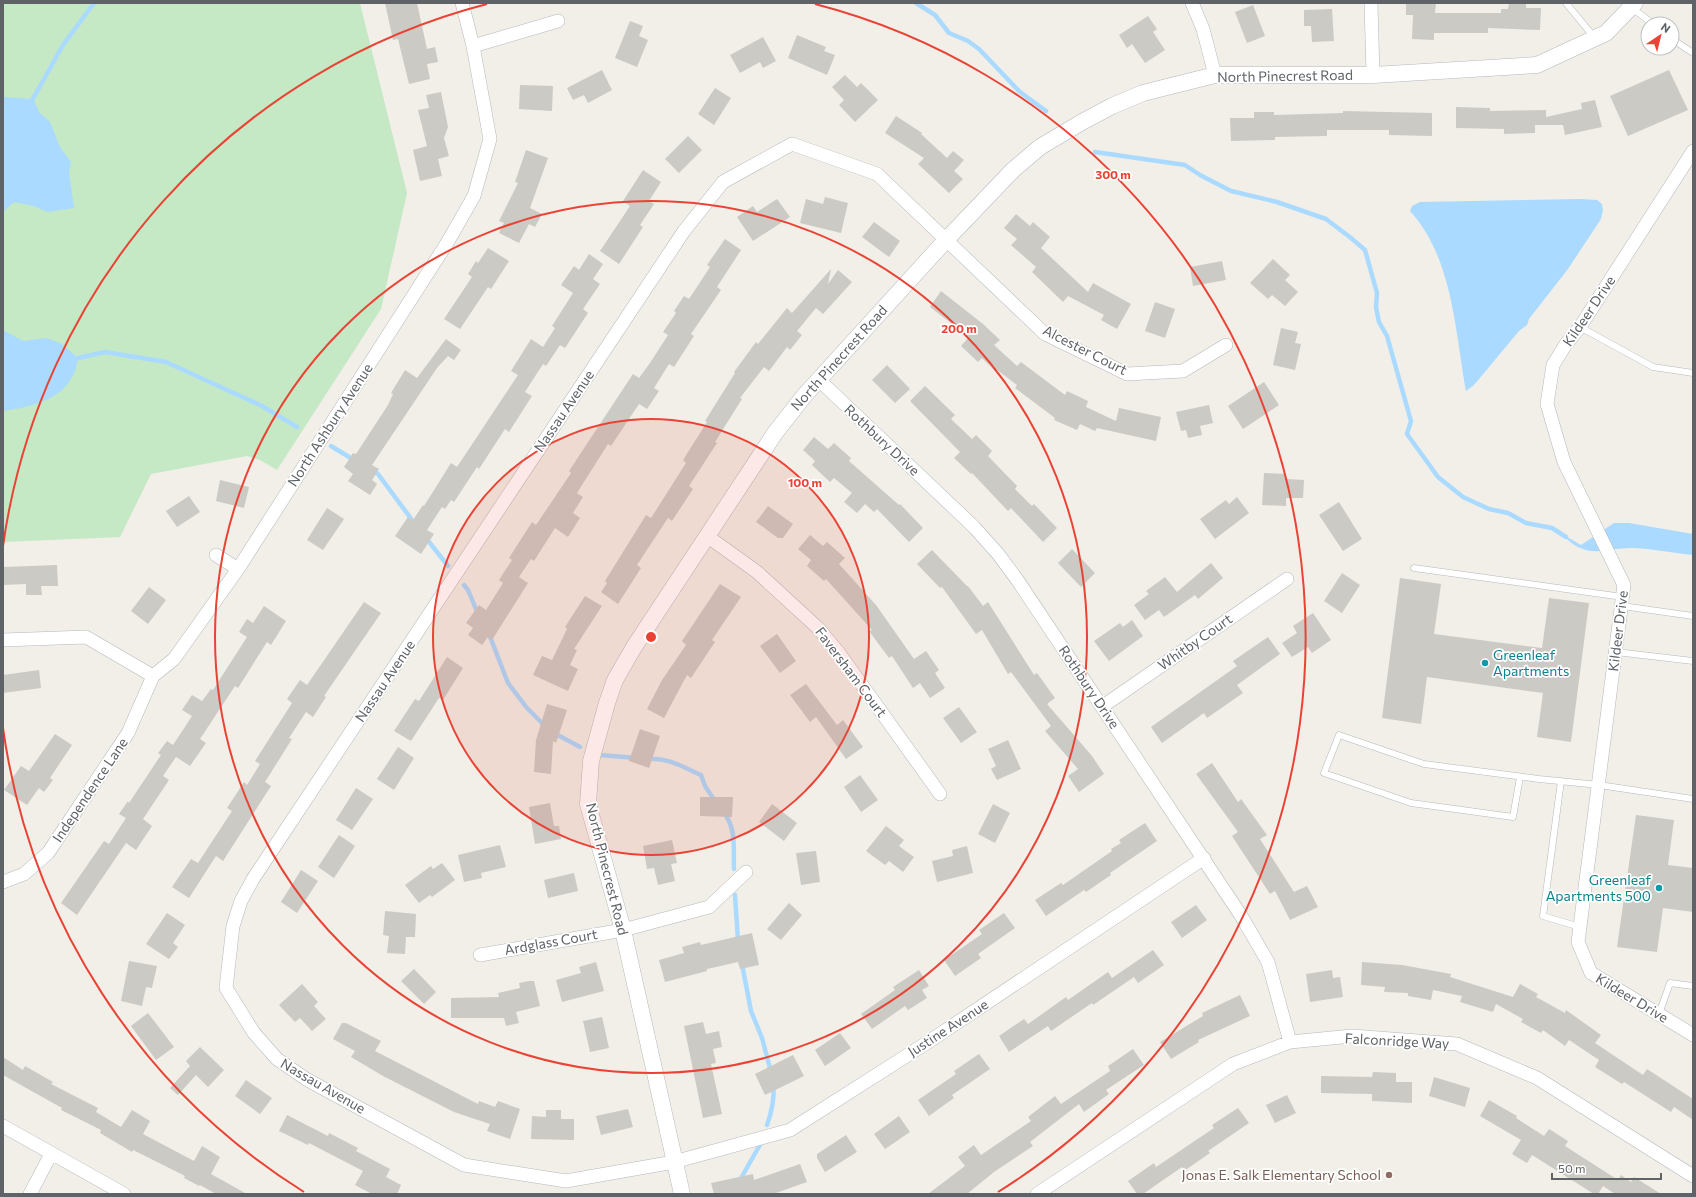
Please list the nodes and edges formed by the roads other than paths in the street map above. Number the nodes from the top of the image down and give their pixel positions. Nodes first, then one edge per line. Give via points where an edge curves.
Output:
1 (462, 3) edge
2 (1192, 3) edge
3 (1371, 3) edge
4 (1566, 3) edge
5 (1633, 5) edge
6 (1645, 16) edge
7 (558, 21) dead end
8 (1595, 38) junction
9 (1680, 44) edge
10 (473, 46) junction
11 (1693, 53) edge
12 (1216, 75) junction
13 (1373, 75) junction
14 (1693, 151) edge
15 (946, 240) junction
16 (1580, 327) junction
17 (1226, 345) dead end
18 (1693, 373) edge
19 (818, 379) junction
20 (707, 536) junction
21 (216, 555) dead end
22 (1414, 568) dead end
23 (238, 569) junction
24 (1288, 579) dead end
25 (1622, 602) junction
26 (1693, 616) edge
27 (3, 640) edge
28 (1616, 652) junction
29 (1693, 661) edge
30 (154, 676) junction
31 (1103, 706) junction
32 (1520, 777) junction
33 (1561, 781) junction
34 (1599, 785) junction
35 (940, 794) dead end
36 (1693, 799) edge
37 (1204, 858) junction
38 (746, 872) dead end
39 (3, 882) edge
40 (1580, 927) junction
41 (623, 930) junction
42 (480, 955) dead end
43 (1693, 986) edge
44 (1659, 1014) junction
45 (1693, 1035) edge
46 (1290, 1042) junction
47 (3, 1126) edge
48 (52, 1154) junction
49 (674, 1162) junction
50 (1693, 1176) edge
51 (30, 1194) edge
52 (124, 1194) edge
53 (682, 1194) edge
54 (1039, 1194) edge

1 - 10 street, North Ashbury Avenue
2 - 12 street via 1203,29
3 - 13 street
4 - 8 lane
5 - 6 lane
5 - 8 street, North Pinecrest Road via 1606,33
7 - 10 street
8 - 13 street, North Pinecrest Road via 1537,65
9 - 11 lane
10 - 23 street, North Ashbury Avenue via 490,139 474,196 447,244
12 - 13 street, North Pinecrest Road
12 - 15 street, North Pinecrest Road via 1144,93 1112,106 1040,147 1013,170
14 - 16 street, Kildeer Drive
15 - 17 street, Alcester Court via 1045,334 1127,374 1183,371
15 - 19 street, North Pinecrest Road
15 - 49 street, Nassau Avenue via 877,174 792,144 723,182 684,231 253,879 241,901 233,926 226,988 266,1048 306,1079 464,1165 566,1181
16 - 18 lane via 1653,367
16 - 25 street, Kildeer Drive via 1553,366 1547,404 1564,462 1624,585
19 - 20 street, North Pinecrest Road via 775,433
19 - 31 street, Rothbury Drive via 974,527 999,555
20 - 35 street, Faversham Court via 757,572 818,628 840,653
20 - 41 street, North Pinecrest Road via 615,680 591,761 588,804
21 - 23 street
22 - 25 lane
23 - 30 street, North Ashbury Avenue via 174,659
24 - 31 street, Whitby Court
25 - 26 lane
25 - 28 street, Kildeer Drive
27 - 30 street via 86,637
28 - 29 lane
28 - 34 street, Kildeer Drive
30 - 39 street, Independence Lane via 128,733 48,853 24,874
31 - 37 street, Rothbury Drive
32 - 32 lane via 1513,817 1411,803 1324,773 1339,735 1424,764
32 - 33 lane
33 - 34 lane
33 - 40 lane via 1543,916
34 - 36 lane
34 - 40 street, Kildeer Drive
37 - 46 street, Rothbury Drive via 1268,962
37 - 49 street, Justine Avenue via 925,1044 790,1130
38 - 41 street, Ardglass Court via 709,907
40 - 44 street, Kildeer Drive via 1578,942 1591,973
41 - 42 street, Ardglass Court
41 - 49 street, North Pinecrest Road
43 - 44 lane via 1670,983
44 - 45 street, Kildeer Drive
46 - 50 street, Falconridge Way via 1352,1036 1456,1044 1537,1078
46 - 54 street, Falconridge Way via 1232,1064
47 - 48 street
48 - 51 street
48 - 52 street
49 - 53 street, North Pinecrest Road

